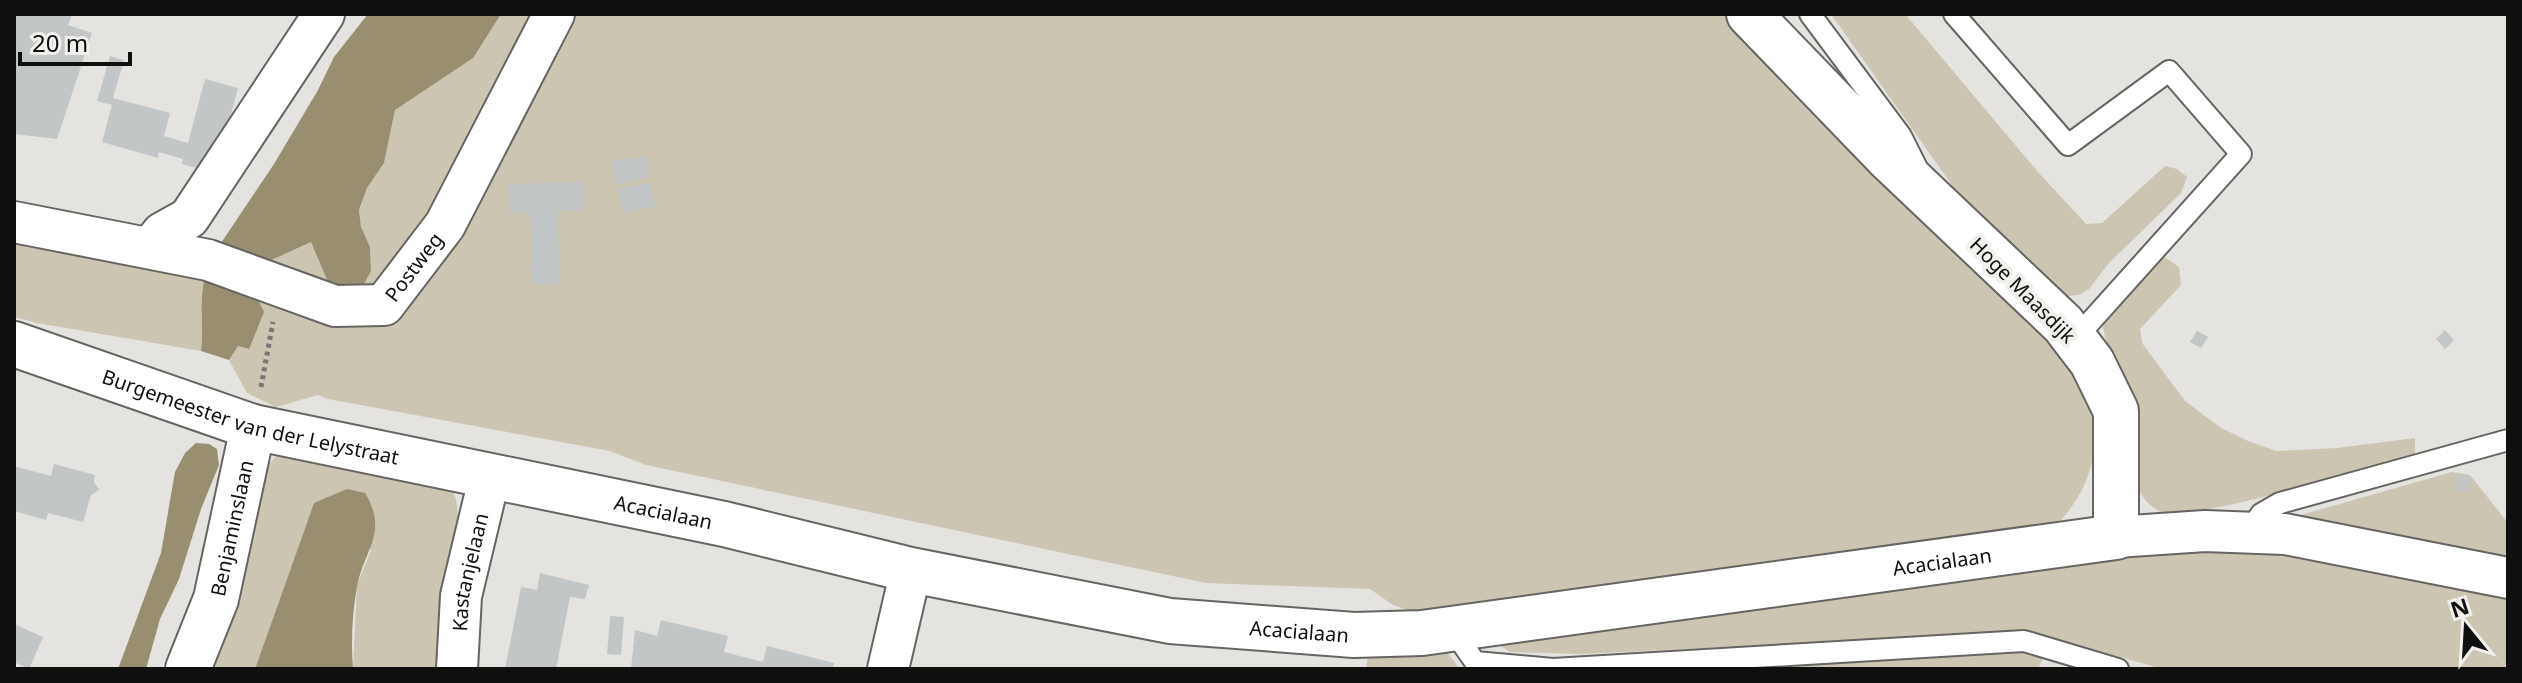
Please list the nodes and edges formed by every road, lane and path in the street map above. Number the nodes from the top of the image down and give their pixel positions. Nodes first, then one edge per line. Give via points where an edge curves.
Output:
1 (324, 14) edge
2 (554, 14) edge
3 (1749, 14) edge
4 (1810, 14) edge
5 (1954, 14) edge
6 (1927, 194) junction
7 (14, 222) edge
8 (151, 247) junction
9 (274, 286) junction
10 (2074, 340) junction
11 (14, 344) edge
12 (253, 427) junction
13 (2508, 440) edge
14 (490, 475) junction
15 (2248, 533) junction
16 (2116, 537) junction
17 (911, 570) junction
18 (2508, 578) edge
19 (1451, 629) junction
20 (188, 669) edge
21 (457, 669) edge
22 (888, 669) edge
23 (2118, 669) edge

1 - 8 street via 189,218 162,233
2 - 9 street, Postweg via 445,225 384,305 335,306
3 - 6 street, Hoge Maasdijk
4 - 6 lane via 1901,136
5 - 10 lane via 2068,145 2169,71 2241,154
6 - 10 street, Hoge Maasdijk
7 - 8 street, Postweg
8 - 9 street, Postweg via 208,260
9 - 12 path via 277,297
10 - 16 street, Hoge Maasdijk via 2092,362 2116,411
11 - 12 street, Burgemeester van der Lelystraat
12 - 14 street, Burgemeester van der Lelystraat
12 - 20 street, Benjaminslaan via 216,599
13 - 15 lane via 2280,503 2261,514
14 - 17 street, Acacialaan
14 - 21 street, Kastanjelaan via 461,596
15 - 16 street
15 - 18 street via 2285,534
16 - 19 street, Acacialaan
17 - 19 street, Acacialaan via 1170,621 1354,635
17 - 22 street
19 - 23 lane via 1475,662 1553,669 2024,641

